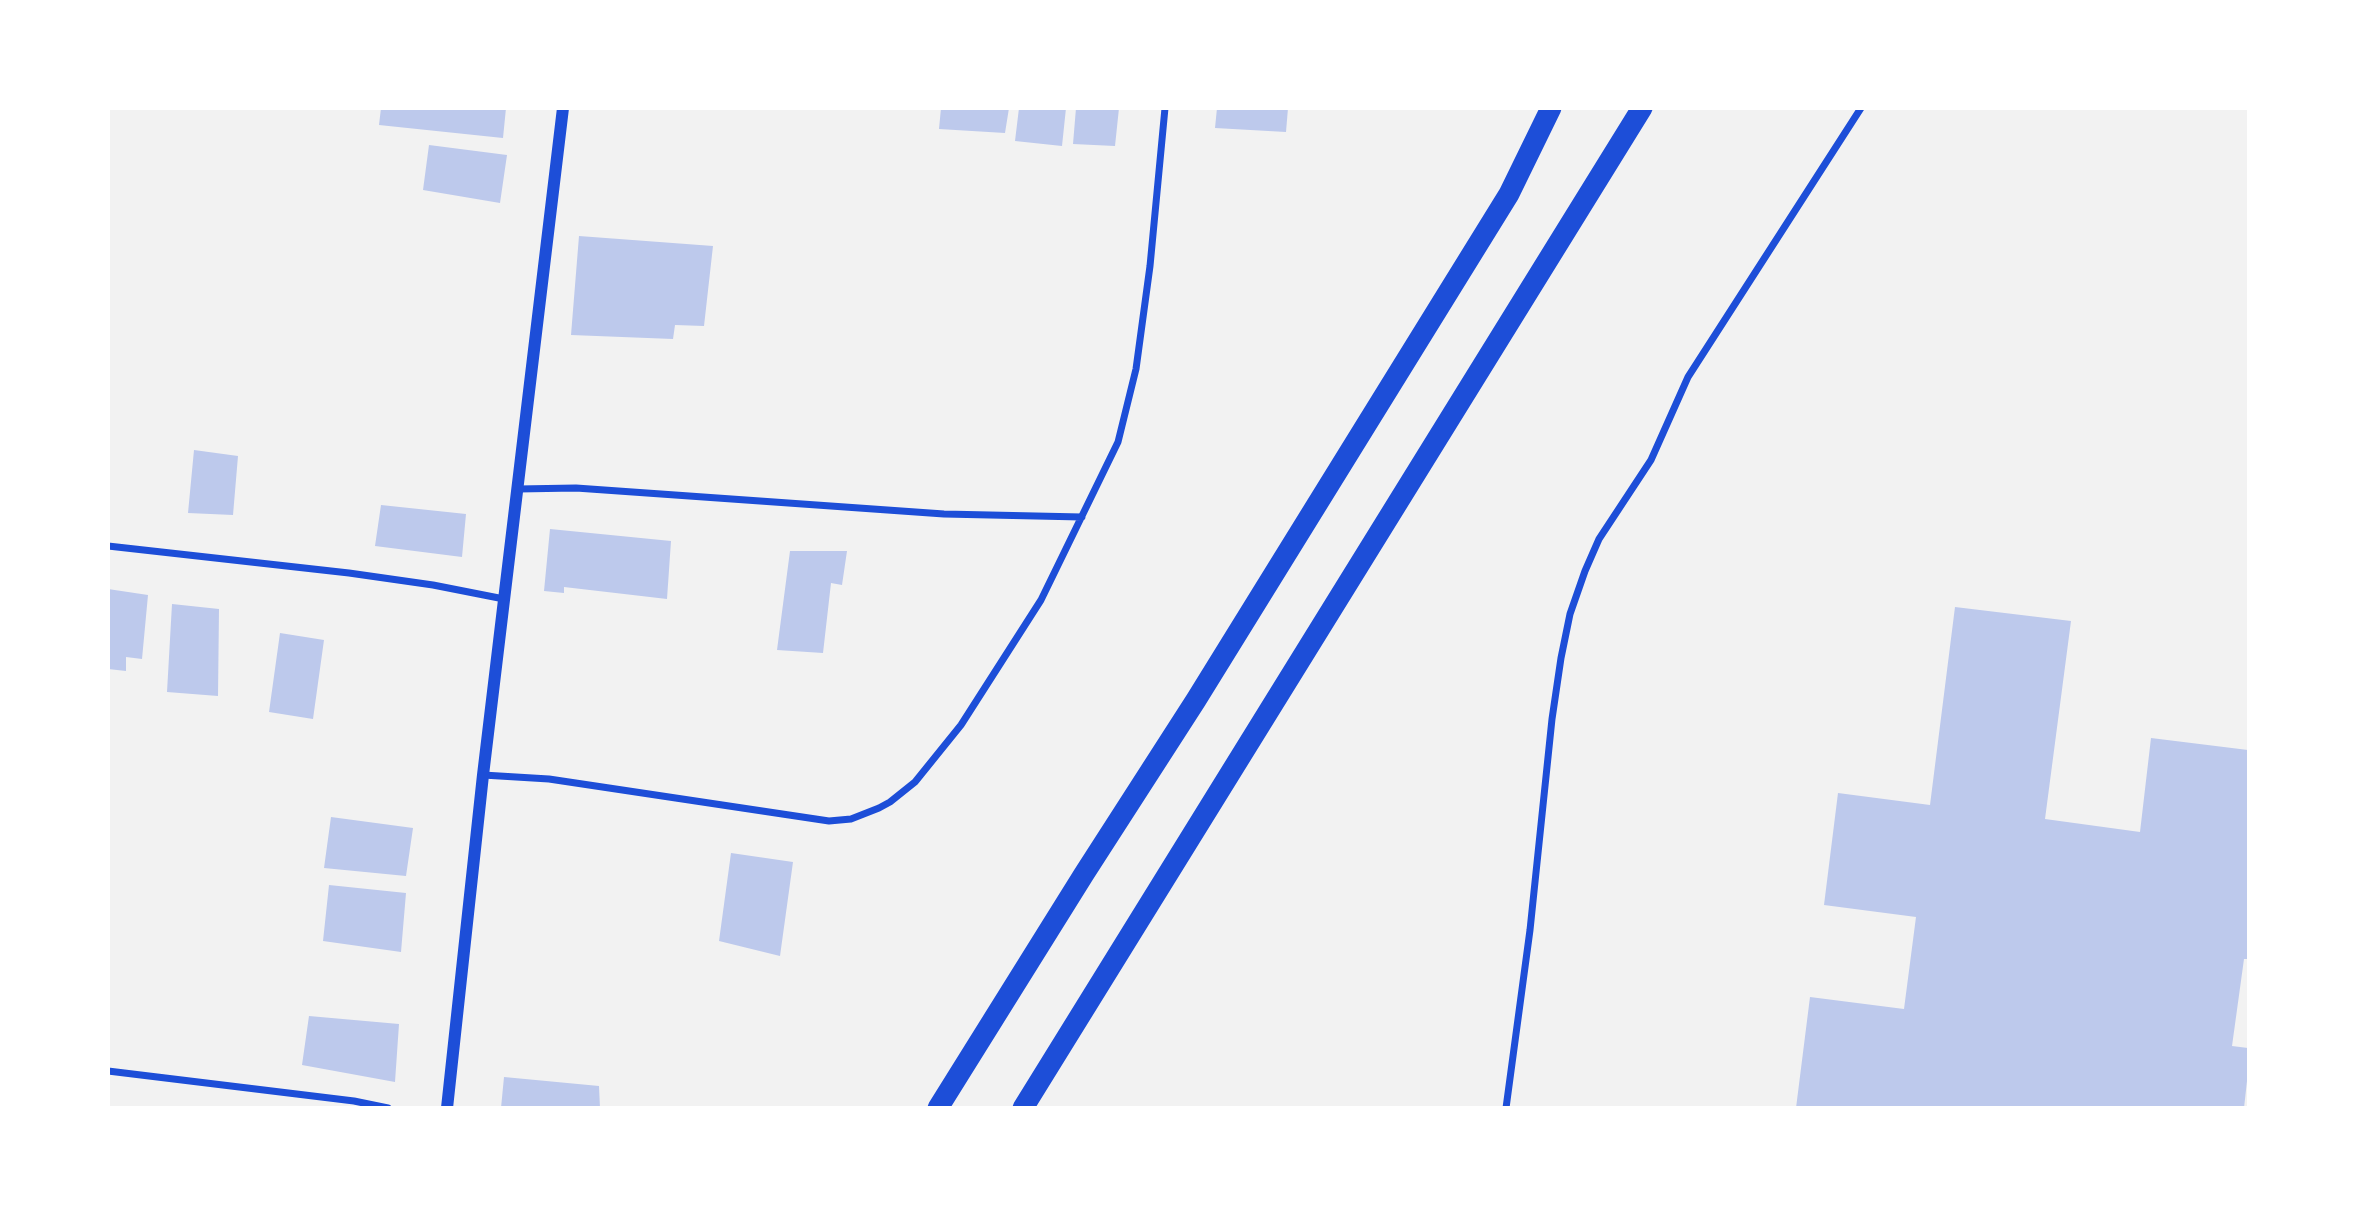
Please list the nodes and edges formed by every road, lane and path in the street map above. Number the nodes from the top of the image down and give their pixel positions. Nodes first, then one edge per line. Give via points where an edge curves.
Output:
1 (563, 108) edge
2 (1165, 108) edge
3 (1551, 108) edge
4 (1642, 108) edge
5 (1861, 108) edge
6 (518, 489) junction
7 (1082, 517) junction
8 (108, 546) edge
9 (504, 599) junction
10 (482, 775) junction
11 (108, 1071) edge
12 (388, 1108) edge
13 (447, 1108) edge
14 (939, 1108) edge
15 (1023, 1108) edge
16 (1506, 1108) edge

1 - 6 street
2 - 7 street via 1136,369 1118,442
3 - 14 highway via 1509,194
4 - 15 highway
5 - 16 street via 1688,377 1651,460 1599,539 1585,570 1570,614 1552,719 1531,930
6 - 7 street via 576,488 944,514
6 - 9 street
7 - 10 street via 1035,610 961,725 924,771 890,802 851,819 829,821 549,779
8 - 9 street via 349,573
9 - 10 street
10 - 13 street
11 - 12 street

